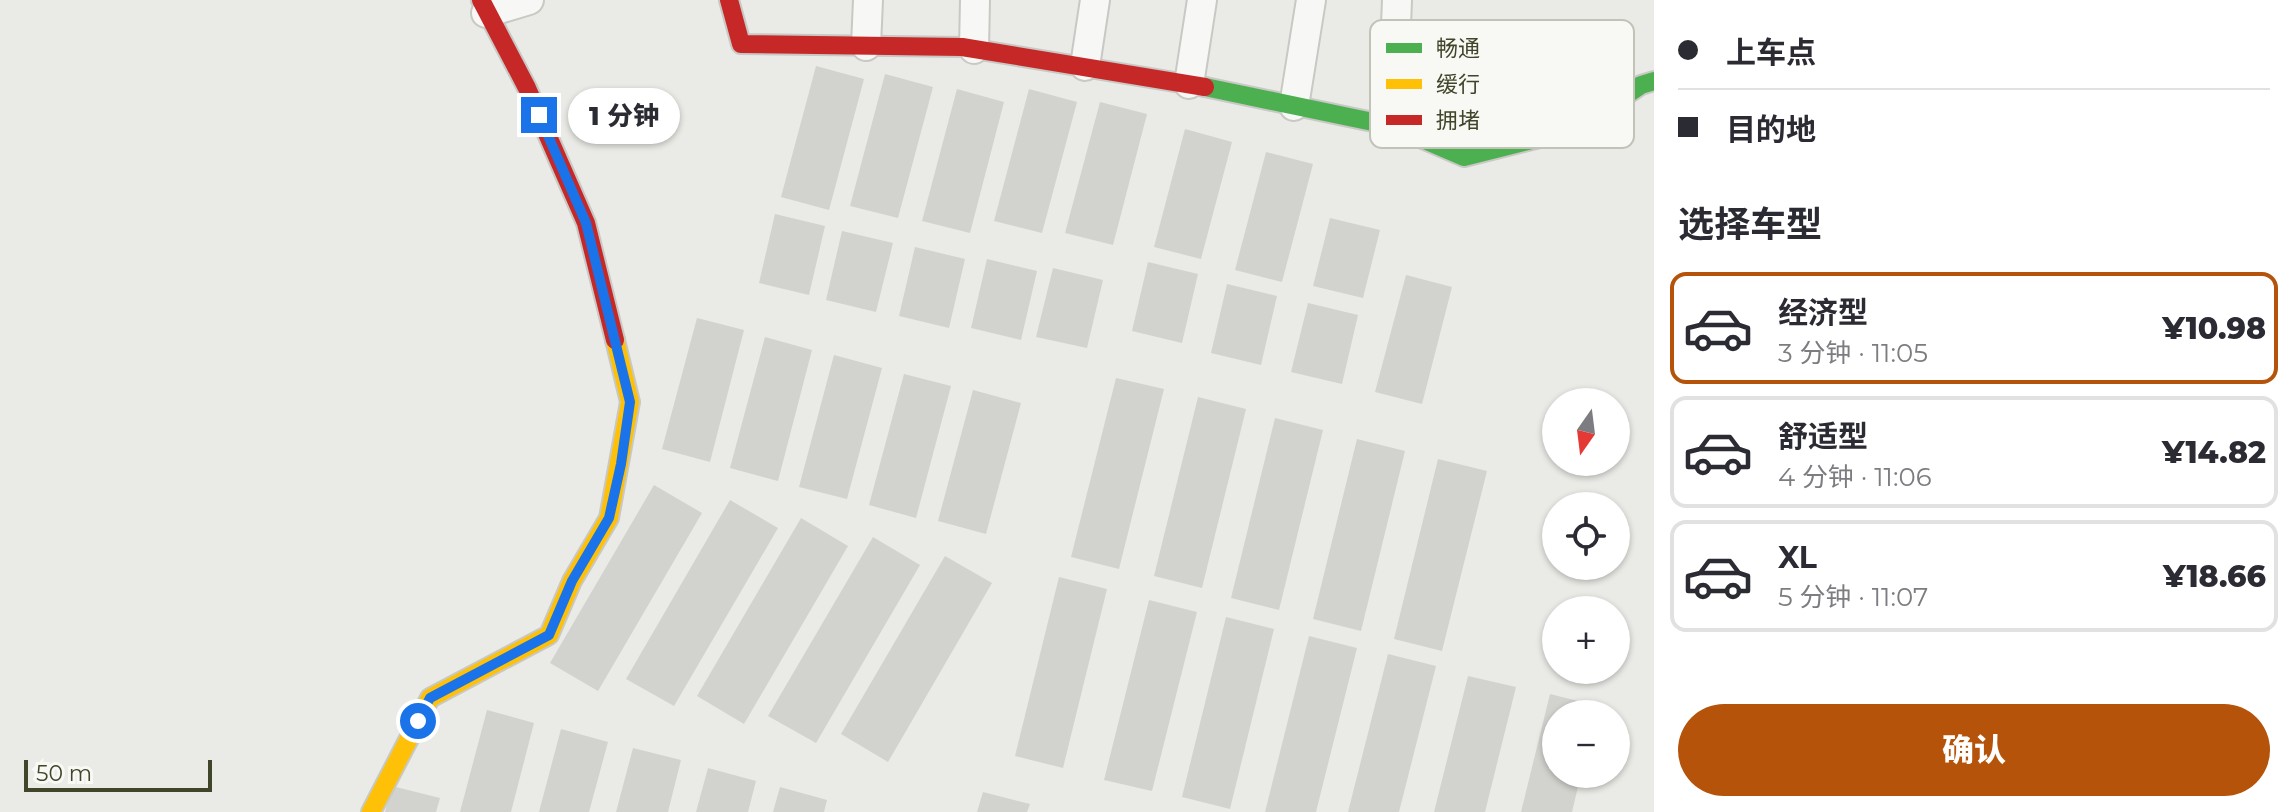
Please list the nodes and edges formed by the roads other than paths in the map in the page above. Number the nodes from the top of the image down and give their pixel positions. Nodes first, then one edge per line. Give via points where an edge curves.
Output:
1 (529, 0) edge
2 (729, 0) edge
3 (868, 0) edge
4 (975, 0) edge
5 (1095, 0) edge
6 (1202, 0) edge
7 (1311, 0) edge
8 (1397, 0) edge
9 (483, 6) edge
10 (1396, 20) edge
11 (866, 46) junction
12 (974, 49) junction
13 (1085, 66) junction
14 (1654, 81) edge
15 (1189, 84) junction
16 (1634, 90) edge
17 (1294, 106) junction
18 (1370, 122) edge
19 (1443, 148) edge
20 (1500, 148) edge
21 (371, 812) edge

1 - 9 street
2 - 11 street via 741,44
3 - 11 street
4 - 12 street
5 - 13 street
6 - 15 street
7 - 17 street
8 - 10 street
9 - 21 street via 527,88 586,223 630,402 609,518 572,581 549,635 430,698
11 - 12 street
12 - 13 street
13 - 15 street
14 - 16 street
15 - 17 street
17 - 18 street
19 - 20 street via 1464,157

